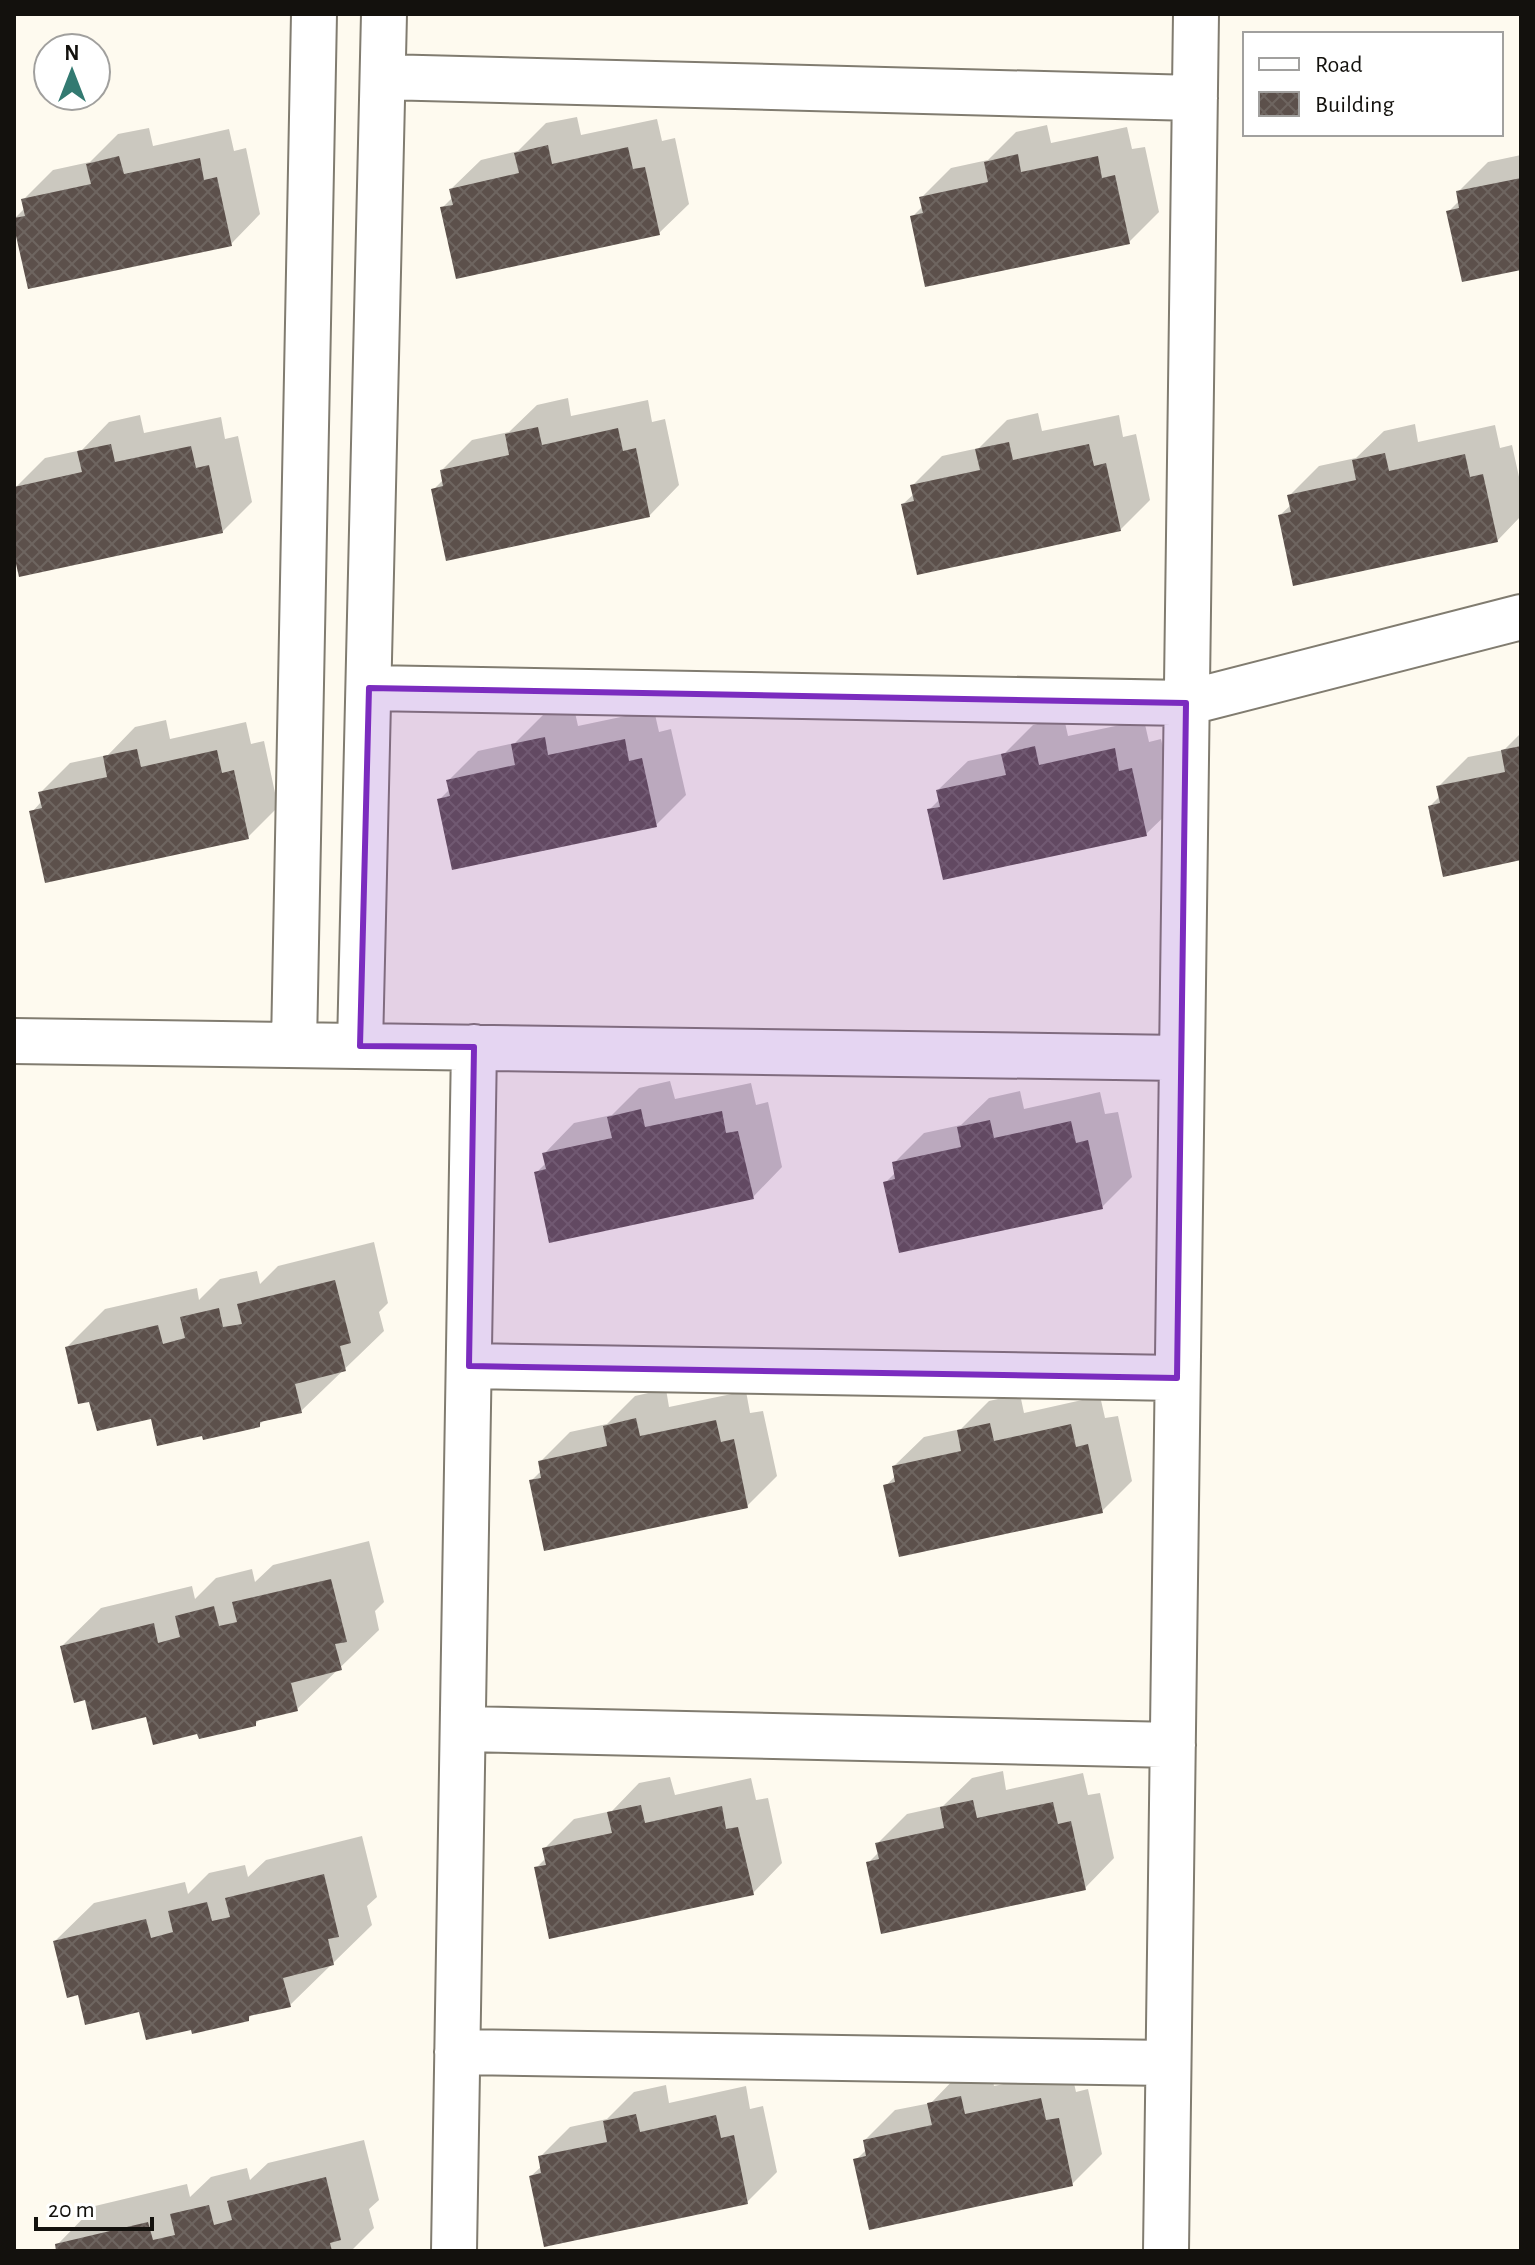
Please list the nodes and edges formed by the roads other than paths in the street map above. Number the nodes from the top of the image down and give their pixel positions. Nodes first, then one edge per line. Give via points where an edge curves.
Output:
1 (314, 14) edge
2 (384, 14) edge
3 (1196, 14) edge
4 (383, 77) junction
5 (1195, 98) junction
6 (1521, 617) edge
7 (369, 688) junction
8 (1186, 703) junction
9 (14, 1041) edge
10 (294, 1045) junction
11 (360, 1046) junction
12 (474, 1047) junction
13 (1181, 1058) junction
14 (469, 1366) junction
15 (1177, 1378) junction
16 (463, 1729) junction
17 (1173, 1745) junction
18 (457, 2052) junction
19 (1168, 2063) junction
20 (454, 2251) edge
21 (1166, 2251) edge

1 - 10 street
2 - 4 street
3 - 5 street
4 - 5 street
4 - 7 street
5 - 8 street
6 - 8 street
7 - 8 street
7 - 11 street
8 - 13 street
9 - 10 street
10 - 11 street
11 - 12 street
12 - 13 street
12 - 14 street
13 - 15 street
14 - 15 street
14 - 16 street
15 - 17 street
16 - 17 street
16 - 18 street
17 - 19 street
18 - 19 street
18 - 20 street
19 - 21 street

